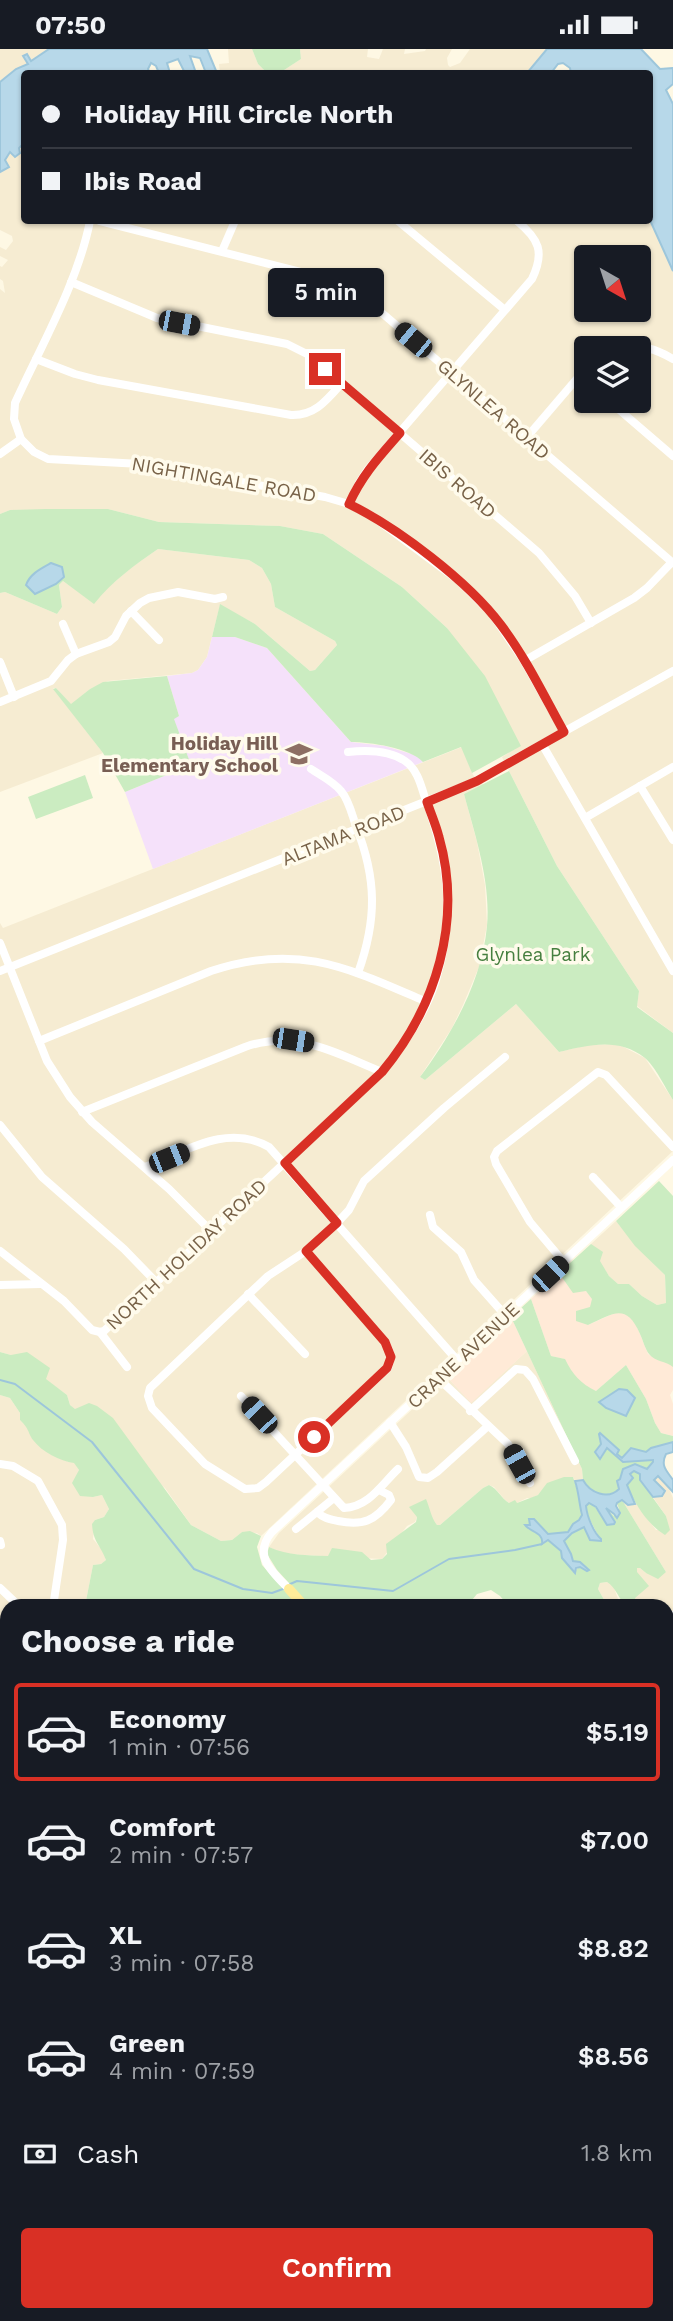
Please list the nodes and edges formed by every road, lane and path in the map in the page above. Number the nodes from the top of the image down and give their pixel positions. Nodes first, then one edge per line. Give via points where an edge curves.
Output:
1 (89, 224) edge
2 (112, 224) edge
3 (234, 224) edge
4 (402, 224) edge
5 (520, 224) edge
6 (222, 251) junction
7 (71, 282) junction
8 (505, 310) junction
9 (651, 349) edge
10 (36, 359) junction
11 (673, 359) edge
12 (451, 373) junction
13 (342, 383) junction
14 (574, 385) edge
15 (624, 413) edge
16 (400, 433) junction
17 (527, 437) junction
18 (22, 439) junction
19 (0, 454) edge
20 (673, 456) edge
21 (349, 504) junction
22 (672, 563) edge
23 (223, 597) dead end
24 (131, 611) junction
25 (591, 623) junction
26 (63, 624) dead end
27 (159, 640) dead end
28 (76, 654) junction
29 (524, 661) junction
30 (0, 662) edge
31 (673, 671) edge
32 (14, 697) junction
33 (0, 702) edge
34 (564, 732) junction
35 (542, 744) junction
36 (348, 752) dead end
37 (673, 767) edge
38 (311, 769) dead end
39 (640, 786) junction
40 (427, 802) junction
41 (585, 818) junction
42 (358, 829) junction
43 (673, 840) edge
44 (0, 943) edge
45 (10, 967) junction
46 (0, 971) edge
47 (673, 971) edge
48 (358, 973) junction
49 (427, 1002) junction
50 (39, 1041) junction
51 (505, 1057) dead end
52 (382, 1072) junction
53 (82, 1112) junction
54 (0, 1125) edge
55 (673, 1147) edge
56 (673, 1160) edge
57 (285, 1163) junction
58 (145, 1167) junction
59 (593, 1177) dead end
60 (621, 1207) junction
61 (430, 1215) dead end
62 (337, 1223) junction
63 (211, 1231) junction
64 (0, 1251) edge
65 (306, 1251) junction
66 (563, 1261) junction
67 (156, 1282) junction
68 (41, 1284) junction
69 (0, 1285) edge
70 (248, 1294) junction
71 (505, 1315) junction
72 (100, 1332) junction
73 (305, 1354) dead end
74 (457, 1360) junction
75 (127, 1367) dead end
76 (438, 1378) junction
77 (241, 1396) dead end
78 (470, 1411) junction
79 (390, 1422) junction
80 (488, 1426) junction
81 (296, 1454) junction
82 (575, 1461) dead end
83 (0, 1464) edge
84 (398, 1469) dead end
85 (530, 1483) dead end
86 (323, 1484) junction
87 (379, 1490) junction
88 (334, 1498) junction
89 (317, 1512) junction
90 (296, 1529) dead end
91 (286, 1587) joint
92 (54, 1599) edge
93 (297, 1599) edge

1 - 7 street
2 - 6 street, GLYNLEA ROAD
3 - 6 street
4 - 8 street
5 - 8 street via 536,238 540,257 532,279
6 - 12 street, GLYNLEA ROAD via 348,288
7 - 10 street
7 - 13 street, IBIS ROAD via 157,318 287,344 309,355
8 - 12 street
9 - 11 street
10 - 13 street via 98,380 291,415 318,408
10 - 18 street via 15,403 14,419
12 - 16 street
12 - 17 street, GLYNLEA ROAD
13 - 16 street, IBIS ROAD
14 - 17 street
15 - 20 street
16 - 21 street via 368,469
16 - 25 street, IBIS ROAD via 539,553
17 - 22 street, GLYNLEA ROAD
18 - 19 street
18 - 21 street, NIGHTINGALE ROAD via 48,459 141,464
21 - 29 street, NIGHTINGALE ROAD via 385,524 458,580 492,614
22 - 25 street via 634,598
23 - 24 street via 215,600 168,593 149,598
24 - 27 street
24 - 28 street via 109,642
25 - 29 street
26 - 28 street
28 - 32 street via 51,681
29 - 34 street, NIGHTINGALE ROAD
30 - 32 street
31 - 34 street, ALTAMA ROAD
32 - 33 street
34 - 35 street, ALTAMA ROAD
35 - 40 street, ALTAMA ROAD via 477,781
35 - 41 street
36 - 40 street, NORTH HOLIDAY ROAD via 377,752 407,762
37 - 39 street
38 - 42 street via 340,789
39 - 41 street
39 - 43 street
40 - 42 street, ALTAMA ROAD
40 - 49 street, NORTH HOLIDAY ROAD via 439,837 448,896 441,958
41 - 47 street
42 - 45 street, ALTAMA ROAD
42 - 48 street via 368,858 373,904 368,944
44 - 45 street
45 - 46 street, ALTAMA ROAD
45 - 50 street
48 - 49 street
48 - 50 street via 291,958 236,963
49 - 52 street, NORTH HOLIDAY ROAD
50 - 53 street
51 - 62 street via 364,1181
52 - 53 street via 310,1043 268,1040
52 - 57 street, NORTH HOLIDAY ROAD
53 - 58 street
54 - 67 street via 42,1177
55 - 66 street via 598,1072 496,1151 496,1164 530,1222
56 - 60 street, CRANE AVENUE
57 - 58 street via 270,1147 232,1136
57 - 62 street
57 - 63 street, NORTH HOLIDAY ROAD
58 - 63 street
59 - 60 street
60 - 66 street, CRANE AVENUE
61 - 71 street via 433,1227 461,1252 474,1280
62 - 65 street
62 - 74 street
63 - 67 street, NORTH HOLIDAY ROAD
64 - 68 street
65 - 70 street
65 - 81 street via 385,1342 391,1357 387,1368
66 - 71 street, CRANE AVENUE
67 - 72 street, NORTH HOLIDAY ROAD
68 - 69 street
68 - 72 street
70 - 73 street
70 - 81 street via 157,1380 148,1396 152,1408 205,1464 242,1488 253,1489 266,1482
71 - 74 street, CRANE AVENUE
72 - 75 street
74 - 76 street, CRANE AVENUE
76 - 78 street
76 - 79 street, CRANE AVENUE
77 - 81 street
78 - 80 street
78 - 82 street via 516,1369 525,1370
79 - 80 street via 419,1477 428,1478
79 - 86 street, CRANE AVENUE
80 - 85 street via 508,1444
81 - 86 street
83 - 92 street via 13,1465 42,1486 62,1525
84 - 87 street
86 - 88 street
86 - 91 street, CRANE AVENUE via 267,1538 262,1549 269,1567
87 - 88 street via 353,1508 344,1508
87 - 89 street via 391,1500 365,1522 332,1520
88 - 89 street
89 - 90 street
91 - 93 main road

